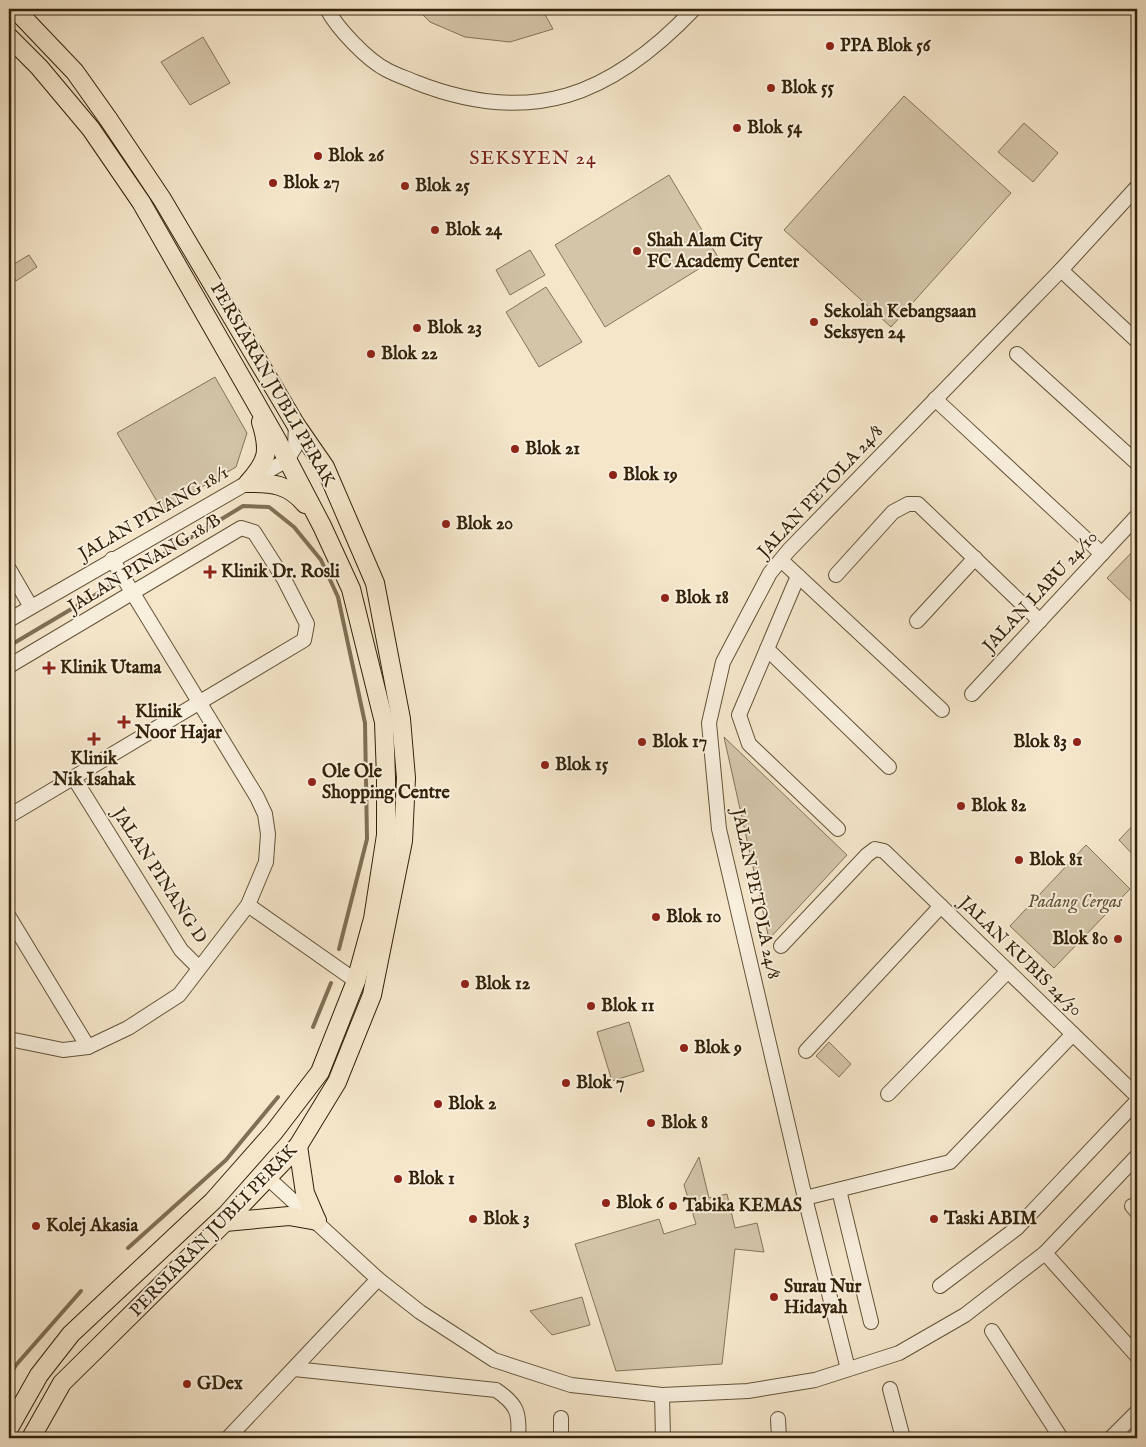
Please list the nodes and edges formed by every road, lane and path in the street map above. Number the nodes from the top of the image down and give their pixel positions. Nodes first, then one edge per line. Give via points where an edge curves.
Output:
1 (15, 9) edge
2 (326, 9) edge
3 (694, 9) edge
4 (9, 37) edge
5 (1137, 187) edge
6 (1061, 270) junction
7 (1137, 341) edge
8 (1017, 354) dead end
9 (252, 396) junction
10 (935, 399) junction
11 (296, 425) junction
12 (287, 460) junction
13 (1137, 463) edge
14 (248, 483) junction
15 (1137, 516) edge
16 (322, 526) junction
17 (1102, 554) junction
18 (975, 558) junction
19 (112, 559) junction
20 (781, 560) junction
21 (9, 569) edge
22 (836, 575) dead end
23 (798, 576) junction
24 (132, 593) junction
25 (31, 607) junction
26 (9, 620) edge
27 (917, 621) dead end
28 (1040, 621) junction
29 (767, 649) junction
30 (9, 666) edge
31 (972, 694) dead end
32 (199, 704) junction
33 (942, 710) dead end
34 (889, 768) dead end
35 (74, 778) junction
36 (9, 816) edge
37 (838, 829) dead end
38 (248, 905) junction
39 (941, 906) junction
40 (9, 917) edge
41 (781, 946) dead end
42 (198, 968) junction
43 (1008, 971) junction
44 (356, 981) junction
45 (1074, 1034) junction
46 (9, 1039) edge
47 (88, 1047) junction
48 (806, 1051) dead end
49 (888, 1094) dead end
50 (1137, 1096) edge
51 (1137, 1101) edge
52 (298, 1146) junction
53 (1137, 1156) edge
54 (268, 1178) junction
55 (839, 1190) junction
56 (805, 1198) junction
57 (213, 1201) junction
58 (317, 1221) junction
59 (226, 1222) junction
60 (1045, 1253) junction
61 (378, 1279) junction
62 (940, 1286) dead end
63 (871, 1322) dead end
64 (992, 1331) dead end
65 (1137, 1356) edge
66 (294, 1369) junction
67 (848, 1369) junction
68 (890, 1389) dead end
69 (662, 1395) junction
70 (1137, 1412) edge
71 (561, 1418) dead end
72 (778, 1419) dead end
73 (9, 1428) edge
74 (31, 1438) edge
75 (228, 1438) edge
76 (518, 1438) edge
77 (561, 1438) edge
78 (663, 1438) edge
79 (779, 1438) edge
80 (903, 1438) edge
81 (1062, 1438) edge
82 (1111, 1438) edge

1 - 11 main road, PERSIARAN JUBLI PERAK via 75,72 162,198
2 - 3 street via 335,25 386,70 439,91 482,101 526,104 561,98 620,72 670,35
4 - 9 main road, PERSIARAN JUBLI PERAK via 46,74 91,128 141,202
5 - 6 street, JALAN PETOLA 24/8
6 - 7 street
6 - 10 street, JALAN PETOLA 24/8
8 - 13 street
9 - 12 main road, PERSIARAN JUBLI PERAK
9 - 14 main road via 267,448 262,464
10 - 17 street
10 - 20 street, JALAN PETOLA 24/8
11 - 12 street via 295,447
11 - 52 main road, PERSIARAN JUBLI PERAK via 325,467 375,583 401,719 406,778 403,841 372,995 337,1082
12 - 14 street, JALAN PINANG 18/1
12 - 16 main road, PERSIARAN JUBLI PERAK
14 - 16 main road via 283,485 302,500
14 - 19 street, JALAN PINANG 18/1
15 - 17 street, JALAN LABU 24/10
16 - 44 main road, PERSIARAN JUBLI PERAK via 351,589 384,722 386,835 373,919
17 - 28 street, JALAN LABU 24/10
18 - 22 street via 918,504 908,504 893,512
18 - 27 street
18 - 28 street
19 - 24 street
19 - 25 street, JALAN PINANG 18/1
20 - 23 street
20 - 56 street, JALAN PETOLA 24/8 via 770,573 723,662 709,723 719,829
21 - 25 street
23 - 29 street
23 - 33 street
24 - 30 street, JALAN PINANG 18/B
24 - 32 street
24 - 32 street, JALAN PINANG 18/B via 241,528 254,532 284,579 307,624 304,640
25 - 26 street, JALAN PINANG 18/1
28 - 31 street, JALAN LABU 24/10
29 - 34 street
29 - 37 street via 740,716 750,744
32 - 35 street, JALAN PINANG 18/B
32 - 38 street via 265,814 268,834 266,862
35 - 36 street, JALAN PINANG 18/B
35 - 42 street, JALAN PINANG D via 181,950
38 - 42 street
38 - 44 street
39 - 41 street, JALAN KUBIS 24/30 via 884,851 875,850
39 - 43 street, JALAN KUBIS 24/30
39 - 48 street
40 - 47 street
42 - 47 street via 179,995 128,1028
43 - 45 street, JALAN KUBIS 24/30
43 - 49 street
44 - 57 main road, PERSIARAN JUBLI PERAK via 320,1072 274,1132
45 - 50 street, JALAN KUBIS 24/30
45 - 55 street via 950,1162
46 - 47 street via 63,1050
51 - 62 street via 1017,1228
52 - 54 main road, PERSIARAN JUBLI PERAK
52 - 58 main road via 305,1192
53 - 60 street
54 - 57 main road via 247,1181 225,1197
54 - 58 street
54 - 59 main road, PERSIARAN JUBLI PERAK
55 - 56 street
55 - 63 street
56 - 67 street, JALAN PETOLA 24/8
57 - 73 main road, PERSIARAN JUBLI PERAK via 71,1334 39,1375
58 - 59 main road via 289,1216
58 - 61 street
59 - 74 main road, PERSIARAN JUBLI PERAK via 62,1383
60 - 65 street
60 - 67 street via 965,1315 899,1353
61 - 66 street
61 - 69 street via 420,1312 508,1366 571,1385
64 - 81 street
66 - 75 street
66 - 76 street via 496,1390 517,1410
67 - 69 street via 815,1380 748,1391
68 - 80 street
69 - 78 street
70 - 82 street
71 - 77 street
72 - 79 street

